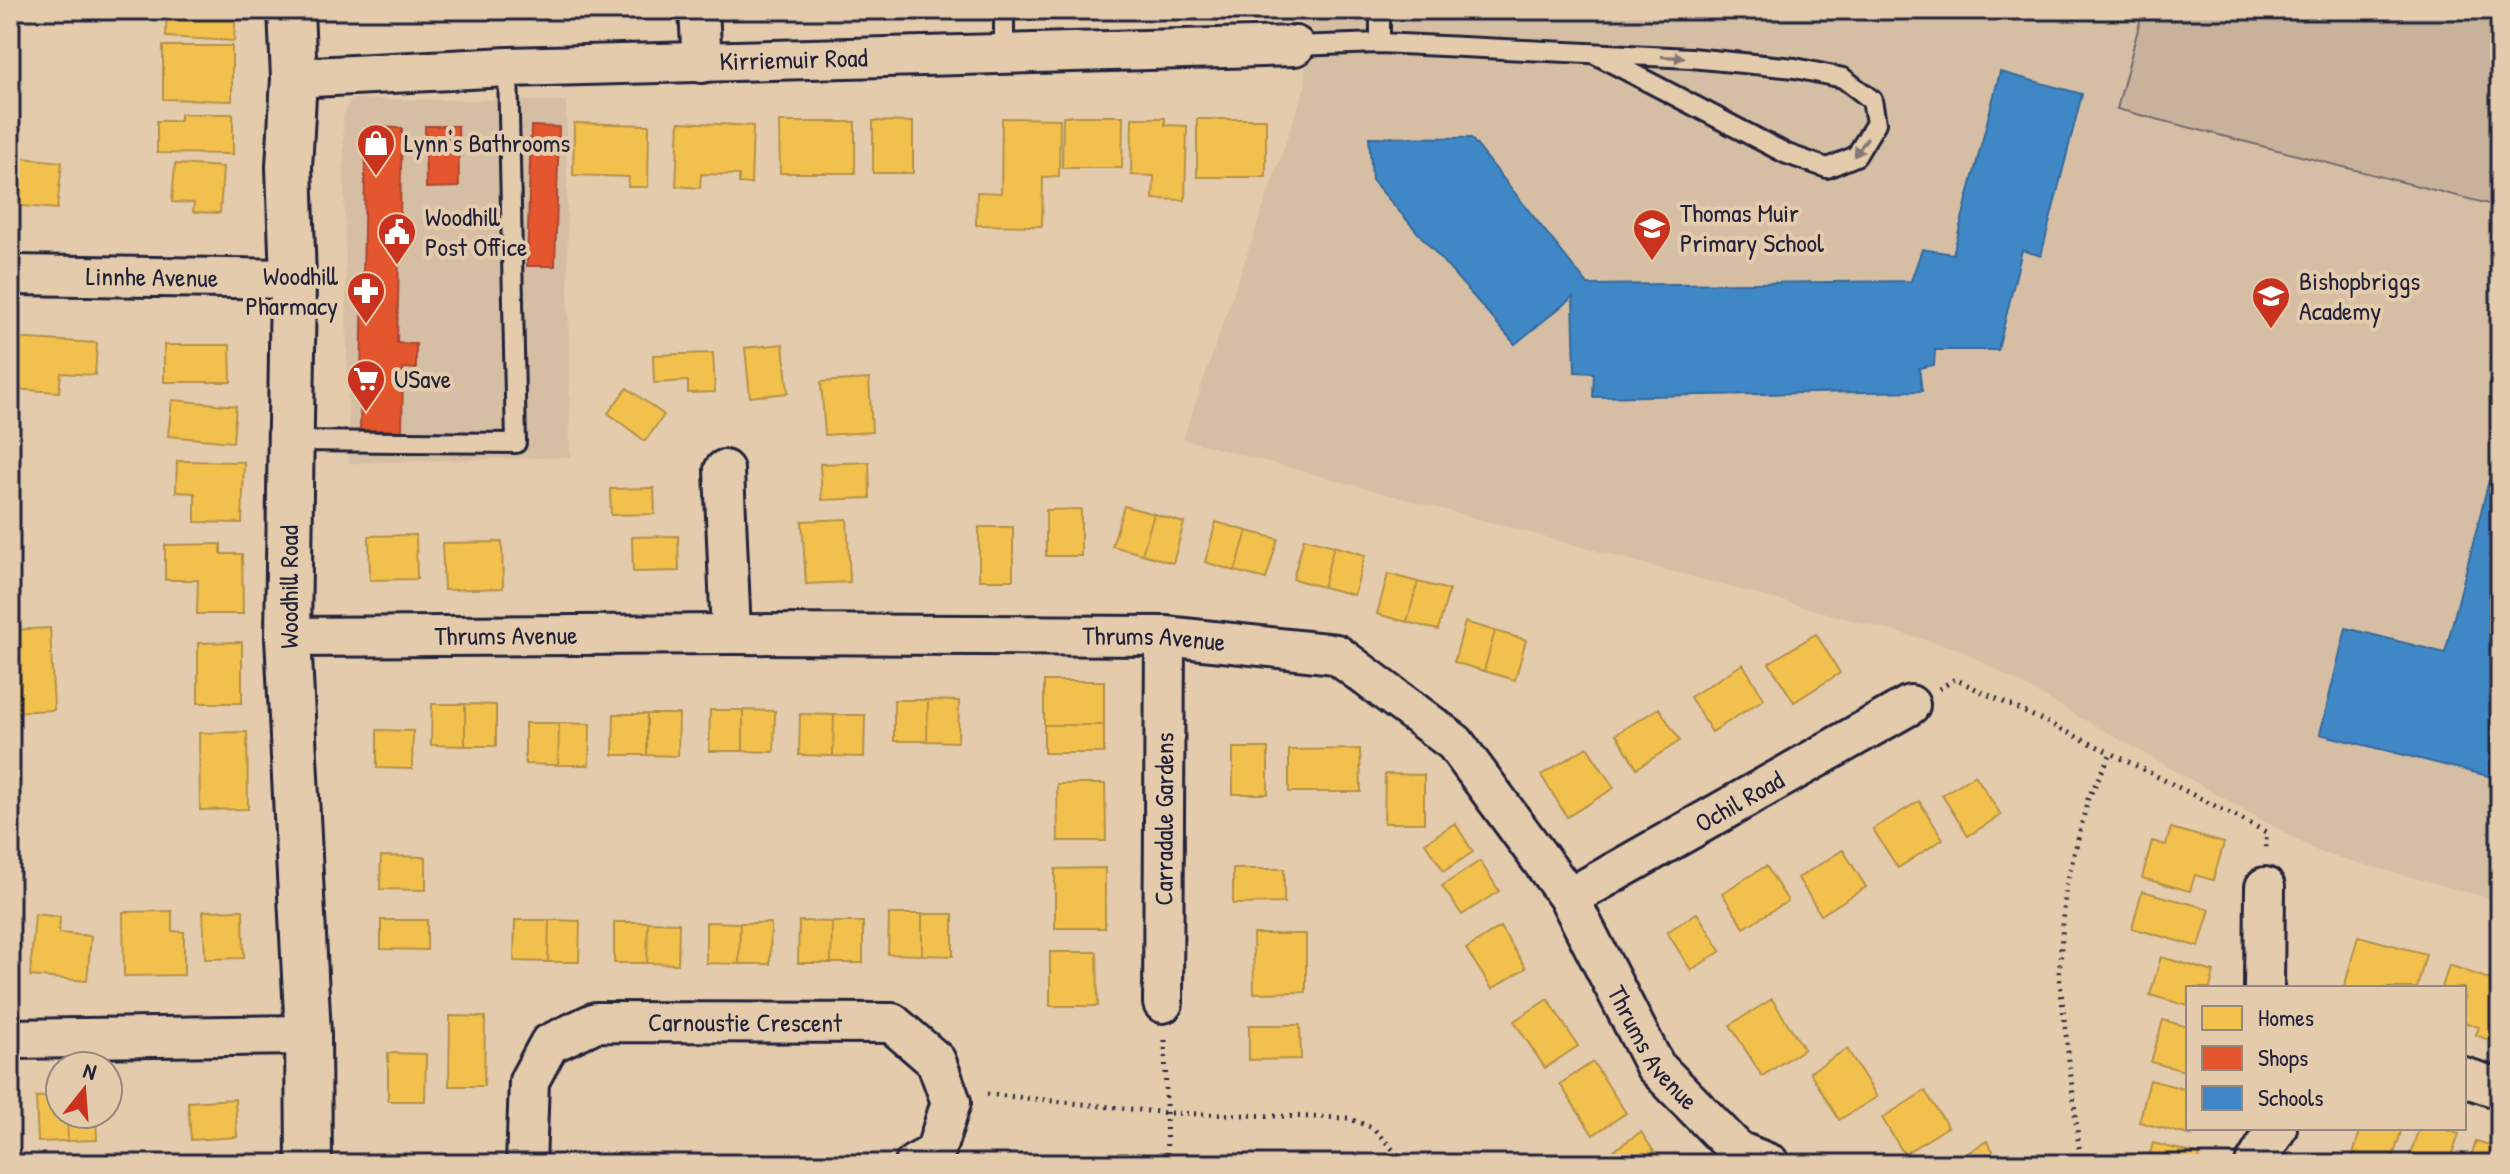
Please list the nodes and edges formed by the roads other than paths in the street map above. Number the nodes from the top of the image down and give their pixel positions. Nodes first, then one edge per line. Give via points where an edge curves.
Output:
1 (291, 10) edge
2 (699, 10) edge
3 (1004, 10) edge
4 (1380, 10) edge
5 (1380, 43) junction
6 (1295, 46) joint
7 (1004, 54) junction
8 (1595, 54) junction
9 (702, 63) junction
10 (508, 67) junction
11 (294, 78) junction
12 (10, 275) edge
13 (293, 279) junction
14 (291, 441) junction
15 (724, 470) dead end
16 (731, 634) junction
17 (1165, 636) junction
18 (288, 637) junction
19 (1910, 705) road end
20 (2265, 887) road end
21 (1569, 898) junction
22 (2264, 986) edge
23 (1163, 1003) road end
24 (308, 1035) junction
25 (10, 1039) edge
26 (2466, 1078) edge
27 (2500, 1089) edge
28 (2276, 1130) edge
29 (309, 1164) edge
30 (526, 1164) edge
31 (915, 1164) edge
32 (1770, 1164) edge
33 (2255, 1164) edge

1 - 11 street, Woodhill Road
2 - 9 street
3 - 7 lane
4 - 5 lane
5 - 6 lane
5 - 8 lane
6 - 7 street, Kirriemuir Road
7 - 9 street, Kirriemuir Road
8 -> 8 lane via 1795,68 1843,78 1872,100 1876,123 1856,156 1827,168 1787,154
9 - 10 street, Kirriemuir Road
10 - 11 street, Kirriemuir Road
10 - 14 lane via 516,443
11 - 13 street, Woodhill Road via 289,167
12 - 13 street, Linnhe Avenue
13 - 14 street, Woodhill Road
14 - 18 street, Woodhill Road
15 - 16 street
16 - 17 street, Thrums Avenue
16 - 18 street, Thrums Avenue
17 - 21 street, Thrums Avenue via 1336,654 1455,743
17 - 23 street, Carradale Gardens
18 - 24 street, Woodhill Road
19 - 21 street, Ochil Road
20 - 22 street
21 - 32 street, Thrums Avenue via 1655,1066 1738,1151
24 - 25 street
24 - 29 street, Woodhill Road
26 - 27 street
28 - 33 street
30 - 31 street, Carnoustie Crescent via 529,1081 549,1044 596,1022 892,1023 936,1061 951,1102 935,1153

